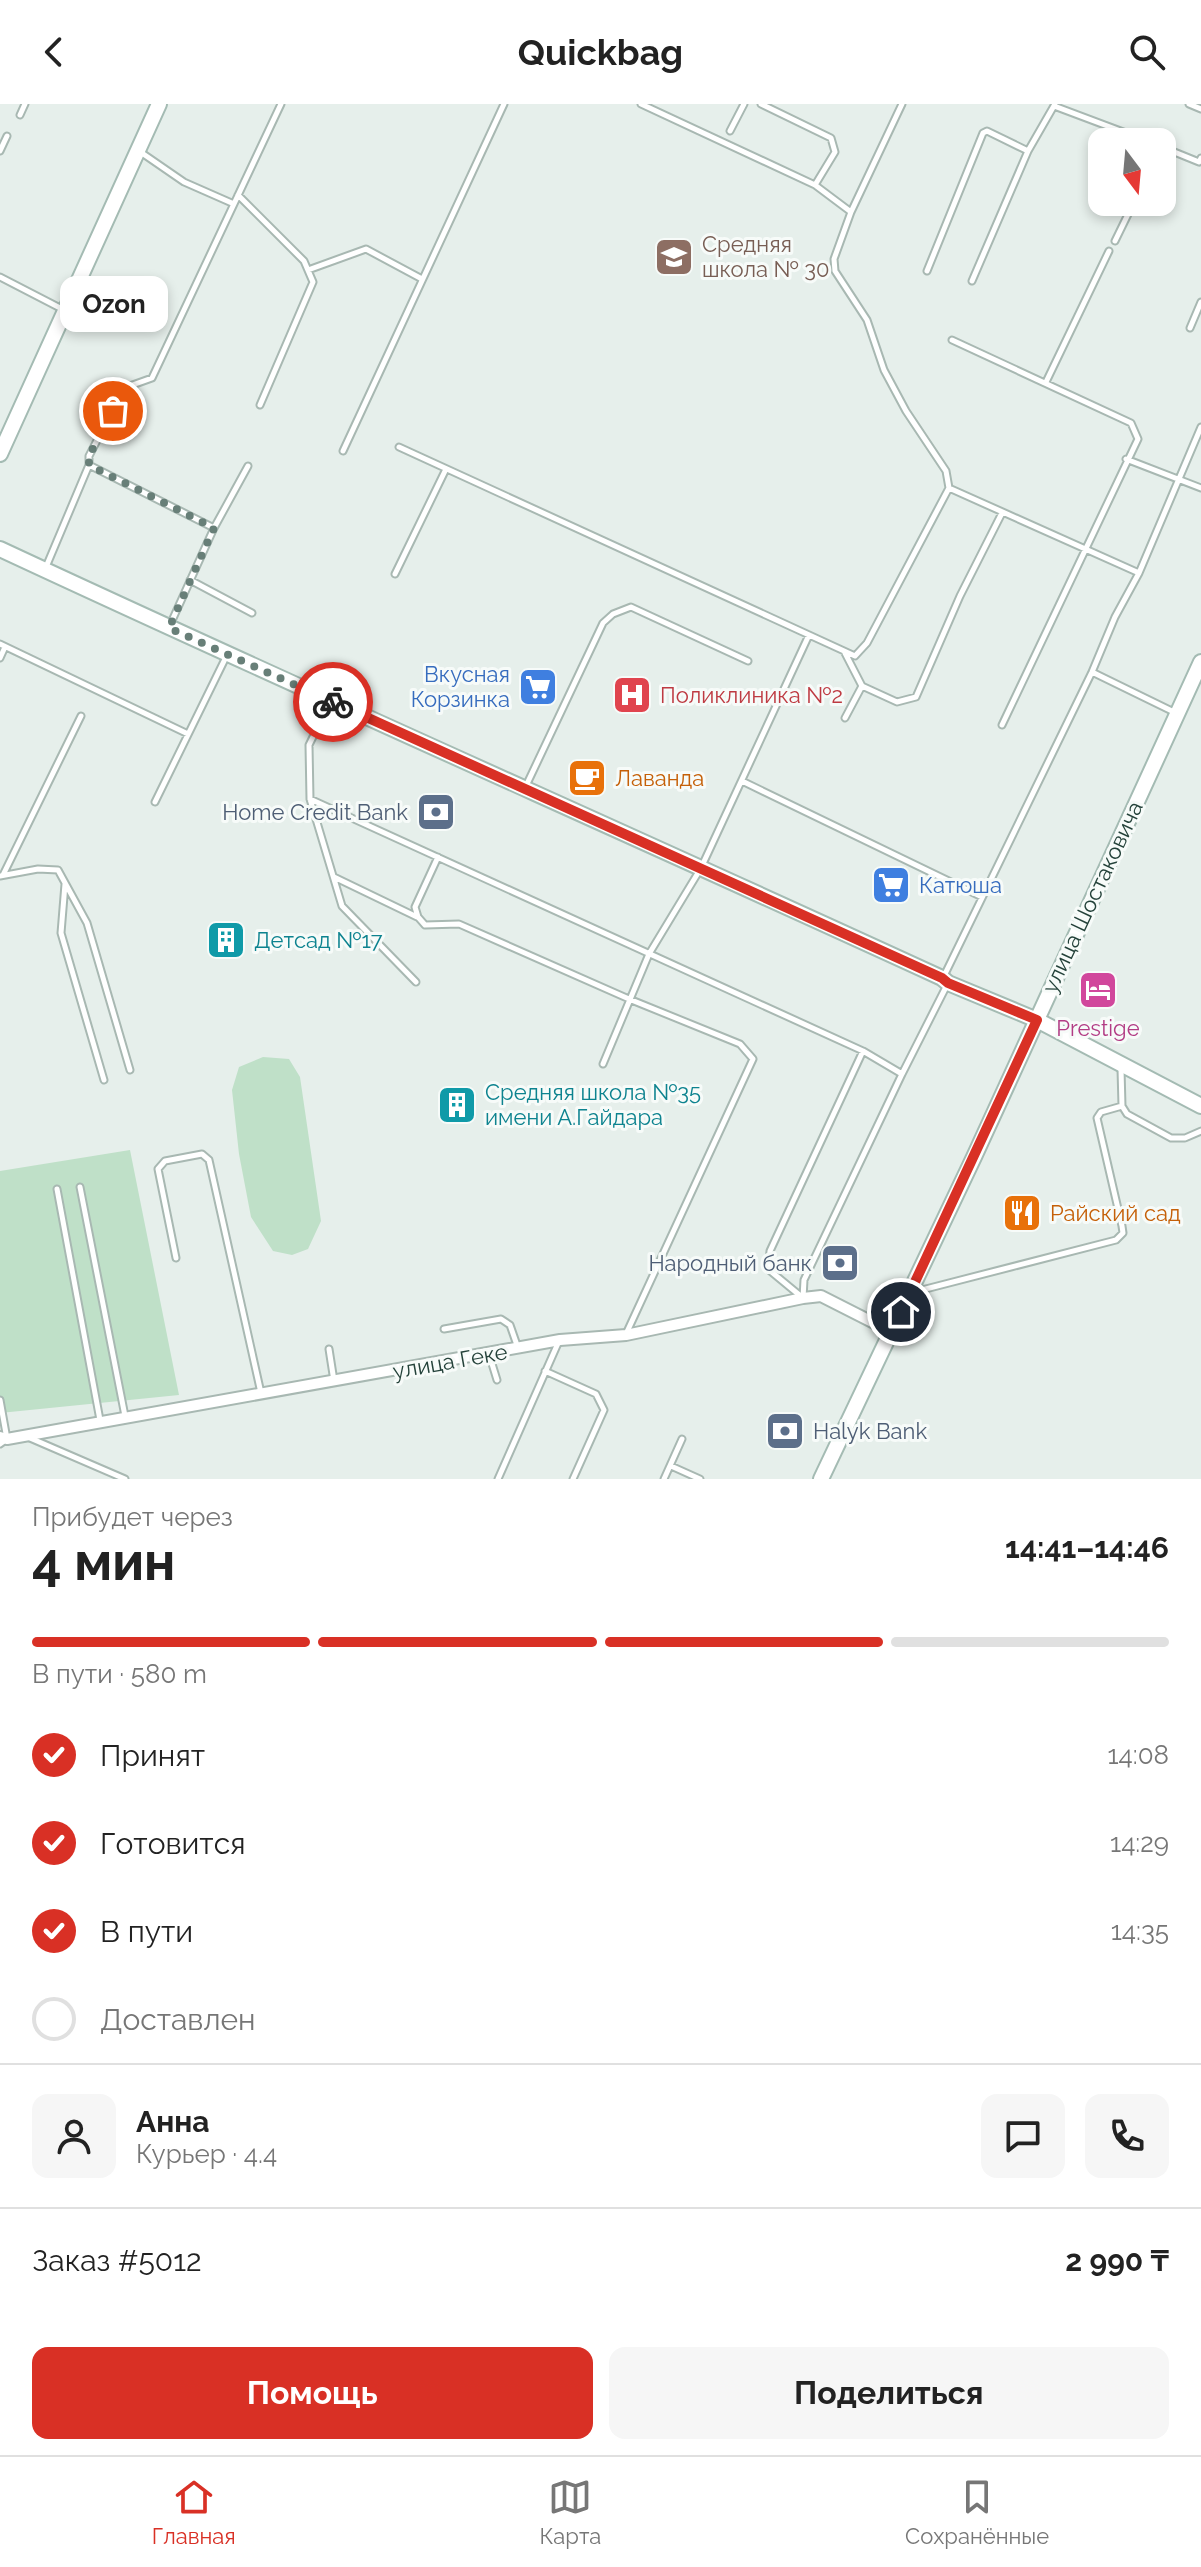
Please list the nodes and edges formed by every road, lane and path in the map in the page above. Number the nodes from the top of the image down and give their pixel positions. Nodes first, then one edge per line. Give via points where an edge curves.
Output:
1 (25, 104) edge
2 (159, 104) edge
3 (281, 104) edge
4 (504, 104) edge
5 (641, 104) edge
6 (744, 104) edge
7 (761, 104) edge
8 (902, 104) edge
9 (1189, 104) edge
10 (1054, 105) edge
11 (1201, 109) edge
12 (20, 115) dead end
13 (1114, 128) edge
14 (730, 131) dead end
15 (7, 136) dead end
16 (138, 150) junction
17 (0, 151) edge
18 (1028, 151) junction
19 (1176, 153) edge
20 (1201, 158) edge
21 (815, 185) junction
22 (238, 195) junction
23 (234, 204) junction
24 (851, 212) junction
25 (1127, 216) edge
26 (1115, 241) dead end
27 (1109, 251) dead end
28 (308, 270) junction
29 (927, 271) dead end
30 (0, 277) edge
31 (422, 279) junction
32 (972, 281) dead end
33 (1201, 302) edge
34 (65, 310) junction
35 (1190, 328) dead end
36 (952, 340) dead end
37 (1046, 382) junction
38 (260, 405) dead end
39 (1201, 427) edge
40 (399, 447) dead end
41 (343, 451) dead end
42 (0, 454) edge
43 (1126, 459) junction
44 (89, 465) junction
45 (248, 466) dead end
46 (446, 469) junction
47 (1176, 480) junction
48 (949, 488) junction
49 (1201, 488) edge
50 (1002, 513) junction
51 (214, 528) junction
52 (0, 549) edge
53 (1085, 550) junction
54 (44, 570) junction
55 (1139, 573) junction
56 (395, 574) dead end
57 (190, 580) junction
58 (252, 613) dead end
59 (169, 628) junction
60 (809, 635) junction
61 (3, 646) edge
62 (845, 652) junction
63 (227, 655) junction
64 (0, 658) edge
65 (748, 661) dead end
66 (1201, 662) edge
67 (1092, 672) junction
68 (862, 686) junction
69 (331, 701) junction
70 (1177, 714) junction
71 (81, 716) dead end
72 (845, 718) dead end
73 (1002, 725) dead end
74 (188, 734) junction
75 (742, 781) junction
76 (525, 789) junction
77 (310, 799) junction
78 (155, 802) dead end
79 (438, 857) junction
80 (701, 868) junction
81 (2, 876) edge
82 (334, 877) junction
83 (66, 883) junction
84 (982, 897) junction
85 (418, 917) junction
86 (649, 954) junction
87 (945, 981) junction
88 (416, 982) dead end
89 (629, 999) junction
90 (1037, 1020) junction
91 (863, 1051) junction
92 (603, 1064) dead end
93 (1121, 1064) junction
94 (130, 1070) dead end
95 (902, 1074) junction
96 (104, 1080) dead end
97 (1122, 1106) junction
98 (1201, 1106) edge
99 (1201, 1131) edge
100 (80, 1187) dead end
101 (57, 1189) dead end
102 (176, 1258) dead end
103 (910, 1293) junction
104 (803, 1298) junction
105 (444, 1329) dead end
106 (892, 1332) junction
107 (626, 1335) junction
108 (560, 1340) junction
109 (329, 1349) dead end
110 (518, 1349) junction
111 (489, 1354) junction
112 (545, 1371) junction
113 (497, 1380) dead end
114 (335, 1382) junction
115 (261, 1394) junction
116 (0, 1400) edge
117 (125, 1416) junction
118 (100, 1420) junction
119 (25, 1435) junction
120 (682, 1439) dead end
121 (2, 1440) edge
122 (671, 1466) junction
123 (125, 1479) edge
124 (498, 1479) edge
125 (573, 1479) edge
126 (664, 1479) edge
127 (700, 1479) edge
128 (821, 1479) edge

1 - 12 lane
2 - 16 street
3 - 22 lane
4 - 31 lane
5 - 21 lane
6 - 14 lane
7 - 21 lane via 831,138 835,152
8 - 24 lane
9 - 11 lane
10 - 13 lane
10 - 18 lane
15 - 17 lane
16 - 23 lane via 184,182
16 - 34 street
18 - 29 lane via 983,133
18 - 32 lane
19 - 20 lane via 1199,162
21 - 24 lane
22 - 23 lane
22 - 28 lane
23 - 44 lane via 152,378 124,388
24 - 48 lane via 834,259 835,271 867,320 884,370 946,471
25 - 26 lane
27 - 37 lane
28 - 31 lane via 366,249
28 - 38 lane via 313,282
30 - 34 lane
31 - 41 lane
33 - 35 lane
34 - 42 street
36 - 37 lane
37 - 43 lane via 1131,423 1138,439
39 - 47 lane
40 - 46 lane
43 - 47 lane
43 - 53 lane
44 - 51 lane
44 - 54 lane
45 - 51 lane
46 - 56 lane
46 - 60 lane
47 - 49 lane
47 - 55 lane
48 - 50 lane
48 - 62 lane via 867,643 855,656
50 - 53 lane
50 - 68 lane via 916,697 897,702
51 - 57 lane
52 - 54 street
53 - 55 lane
53 - 73 lane
54 - 59 street
55 - 67 lane
57 - 58 lane
57 - 59 lane
59 - 63 street
60 - 62 lane
60 - 75 lane
61 - 64 lane
61 - 74 lane
62 - 68 lane
63 - 69 street
63 - 74 lane
65 - 76 lane via 631,607 613,614 603,623
66 - 70 street, улица Шостаковича
67 - 70 lane
67 - 84 lane
68 - 72 lane
69 - 76 street
69 - 77 lane via 309,745
70 - 90 street, улица Шостаковича
71 - 81 lane
74 - 78 lane
75 - 80 lane
75 - 84 lane
76 - 80 street
77 - 79 lane
77 - 82 lane
79 - 85 lane via 415,907
79 - 86 lane
80 - 86 lane
80 - 87 street
81 - 83 lane via 58,870
82 - 85 lane
82 - 88 lane via 342,906
83 - 94 lane via 87,923
83 - 96 lane via 61,933
84 - 87 lane
85 - 89 lane via 425,925 459,924
86 - 89 lane
86 - 91 lane
87 - 90 street
87 - 95 lane
89 - 92 lane
89 - 107 lane via 740,1044 753,1059
90 - 93 street
90 - 103 street, улица Шостаковича
91 - 95 lane
91 - 104 lane via 770,1251 768,1269
93 - 97 lane
93 - 98 street
95 - 104 lane via 804,1280
97 - 99 lane via 1171,1138
97 - 103 lane via 1097,1118 1123,1233 1116,1240
100 - 117 lane
101 - 118 lane
102 - 115 lane via 158,1169 165,1161 202,1154 209,1160
103 - 106 street, улица Шостаковича
104 - 106 street, улица Геке via 821,1296
104 - 107 street, улица Геке
105 - 110 lane via 501,1319 510,1325
106 - 128 street, улица Шостаковича
107 - 108 street, улица Геке
108 - 110 street, улица Геке
108 - 112 lane
109 - 114 lane
110 - 111 street, улица Геке
111 - 113 lane
111 - 114 street, улица Геке
112 - 124 lane
112 - 125 lane via 596,1394 604,1410
114 - 115 street, улица Геке
115 - 117 street, улица Геке
116 - 121 lane
117 - 118 street, улица Геке
118 - 119 street, улица Геке
119 - 121 street, улица Геке
119 - 123 lane
120 - 122 lane
122 - 126 lane
122 - 127 lane

